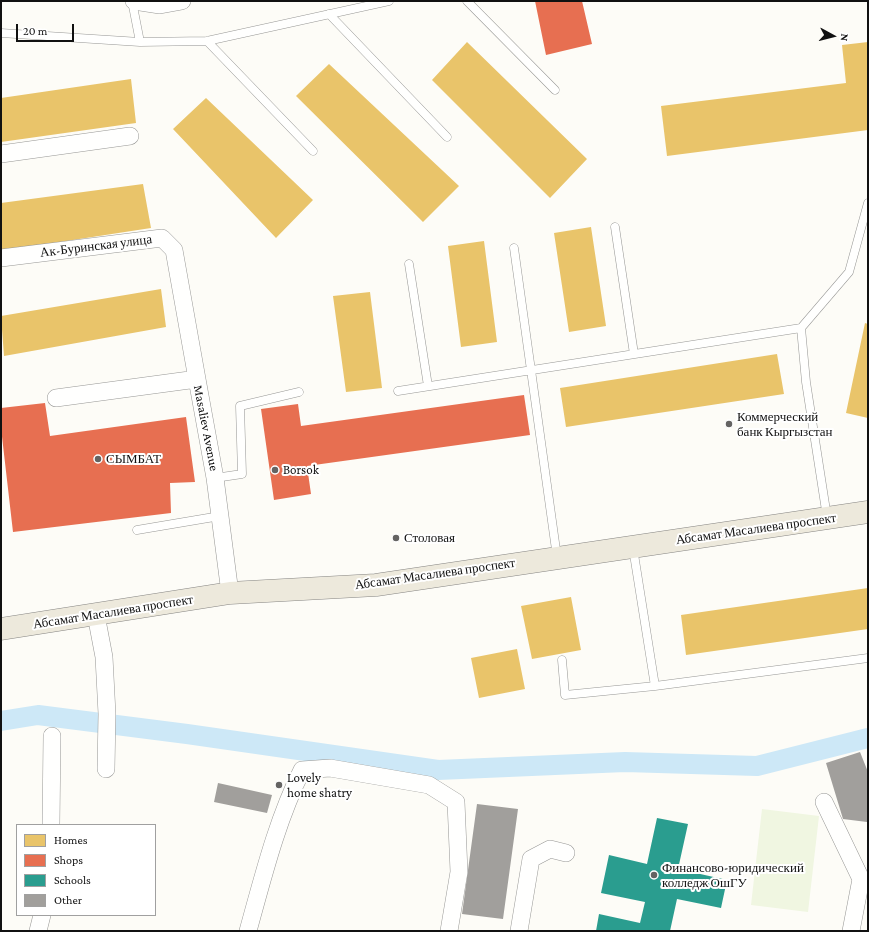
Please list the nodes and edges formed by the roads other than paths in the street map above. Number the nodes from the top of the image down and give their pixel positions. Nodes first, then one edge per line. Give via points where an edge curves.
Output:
1 (133, 1) edge
2 (182, 1) edge
3 (389, 1) edge
4 (467, 1) edge
5 (329, 14) junction
6 (1, 33) edge
7 (207, 41) junction
8 (140, 42) junction
9 (556, 90) dead end
10 (130, 136) dead end
11 (447, 136) dead end
12 (314, 151) dead end
13 (1, 154) edge
14 (868, 204) edge
15 (615, 227) dead end
16 (514, 248) dead end
17 (1, 258) edge
18 (408, 264) dead end
19 (801, 328) junction
20 (634, 354) junction
21 (532, 370) junction
22 (197, 379) junction
23 (428, 386) junction
24 (398, 391) dead end
25 (299, 392) dead end
26 (56, 398) dead end
27 (215, 478) junction
28 (868, 512) edge
29 (220, 516) junction
30 (827, 518) junction
31 (137, 530) dead end
32 (633, 547) junction
33 (557, 557) junction
34 (230, 593) junction
35 (96, 615) junction
36 (1, 629) edge
37 (868, 658) edge
38 (562, 660) dead end
39 (654, 686) junction
40 (52, 736) dead end
41 (106, 769) dead end
42 (824, 802) dead end
43 (51, 824) edge
44 (566, 853) dead end
45 (42, 916) edge
46 (38, 931) edge
47 (248, 931) edge
48 (449, 931) edge
49 (519, 931) edge
50 (851, 931) edge

1 - 2 street via 160,5
1 - 8 lane
3 - 5 lane
4 - 9 lane
5 - 7 lane
5 - 11 lane
6 - 8 lane
7 - 8 lane
7 - 12 lane
10 - 13 street
14 - 19 lane via 849,272
15 - 20 lane
16 - 21 lane
17 - 22 street, Ак-Буринская улица via 162,238 174,250
18 - 23 lane
19 - 20 lane
19 - 30 lane via 806,382
20 - 21 lane
21 - 23 lane
21 - 33 lane
22 - 26 street, Masaliev Avenue
22 - 27 street, Masaliev Avenue
23 - 24 lane
25 - 27 lane via 240,406 242,474
27 - 29 street, Masaliev Avenue
28 - 30 main road, Абсамат Масалиева проспект
29 - 31 lane
29 - 34 street, Masaliev Avenue
30 - 32 main road, Абсамат Масалиева проспект
32 - 33 main road, Абсамат Масалиева проспект
32 - 39 lane
33 - 34 main road, Абсамат Масалиева проспект via 376,585
34 - 35 main road, Абсамат Масалиева проспект
35 - 36 main road, Абсамат Масалиева проспект
35 - 41 street via 104,657
37 - 39 lane
38 - 39 lane via 565,695
40 - 43 street
42 - 50 street via 861,879
44 - 49 street via 550,849 531,858
45 - 46 street
47 - 48 street via 291,793 302,770 330,768 429,785 456,802 459,872

